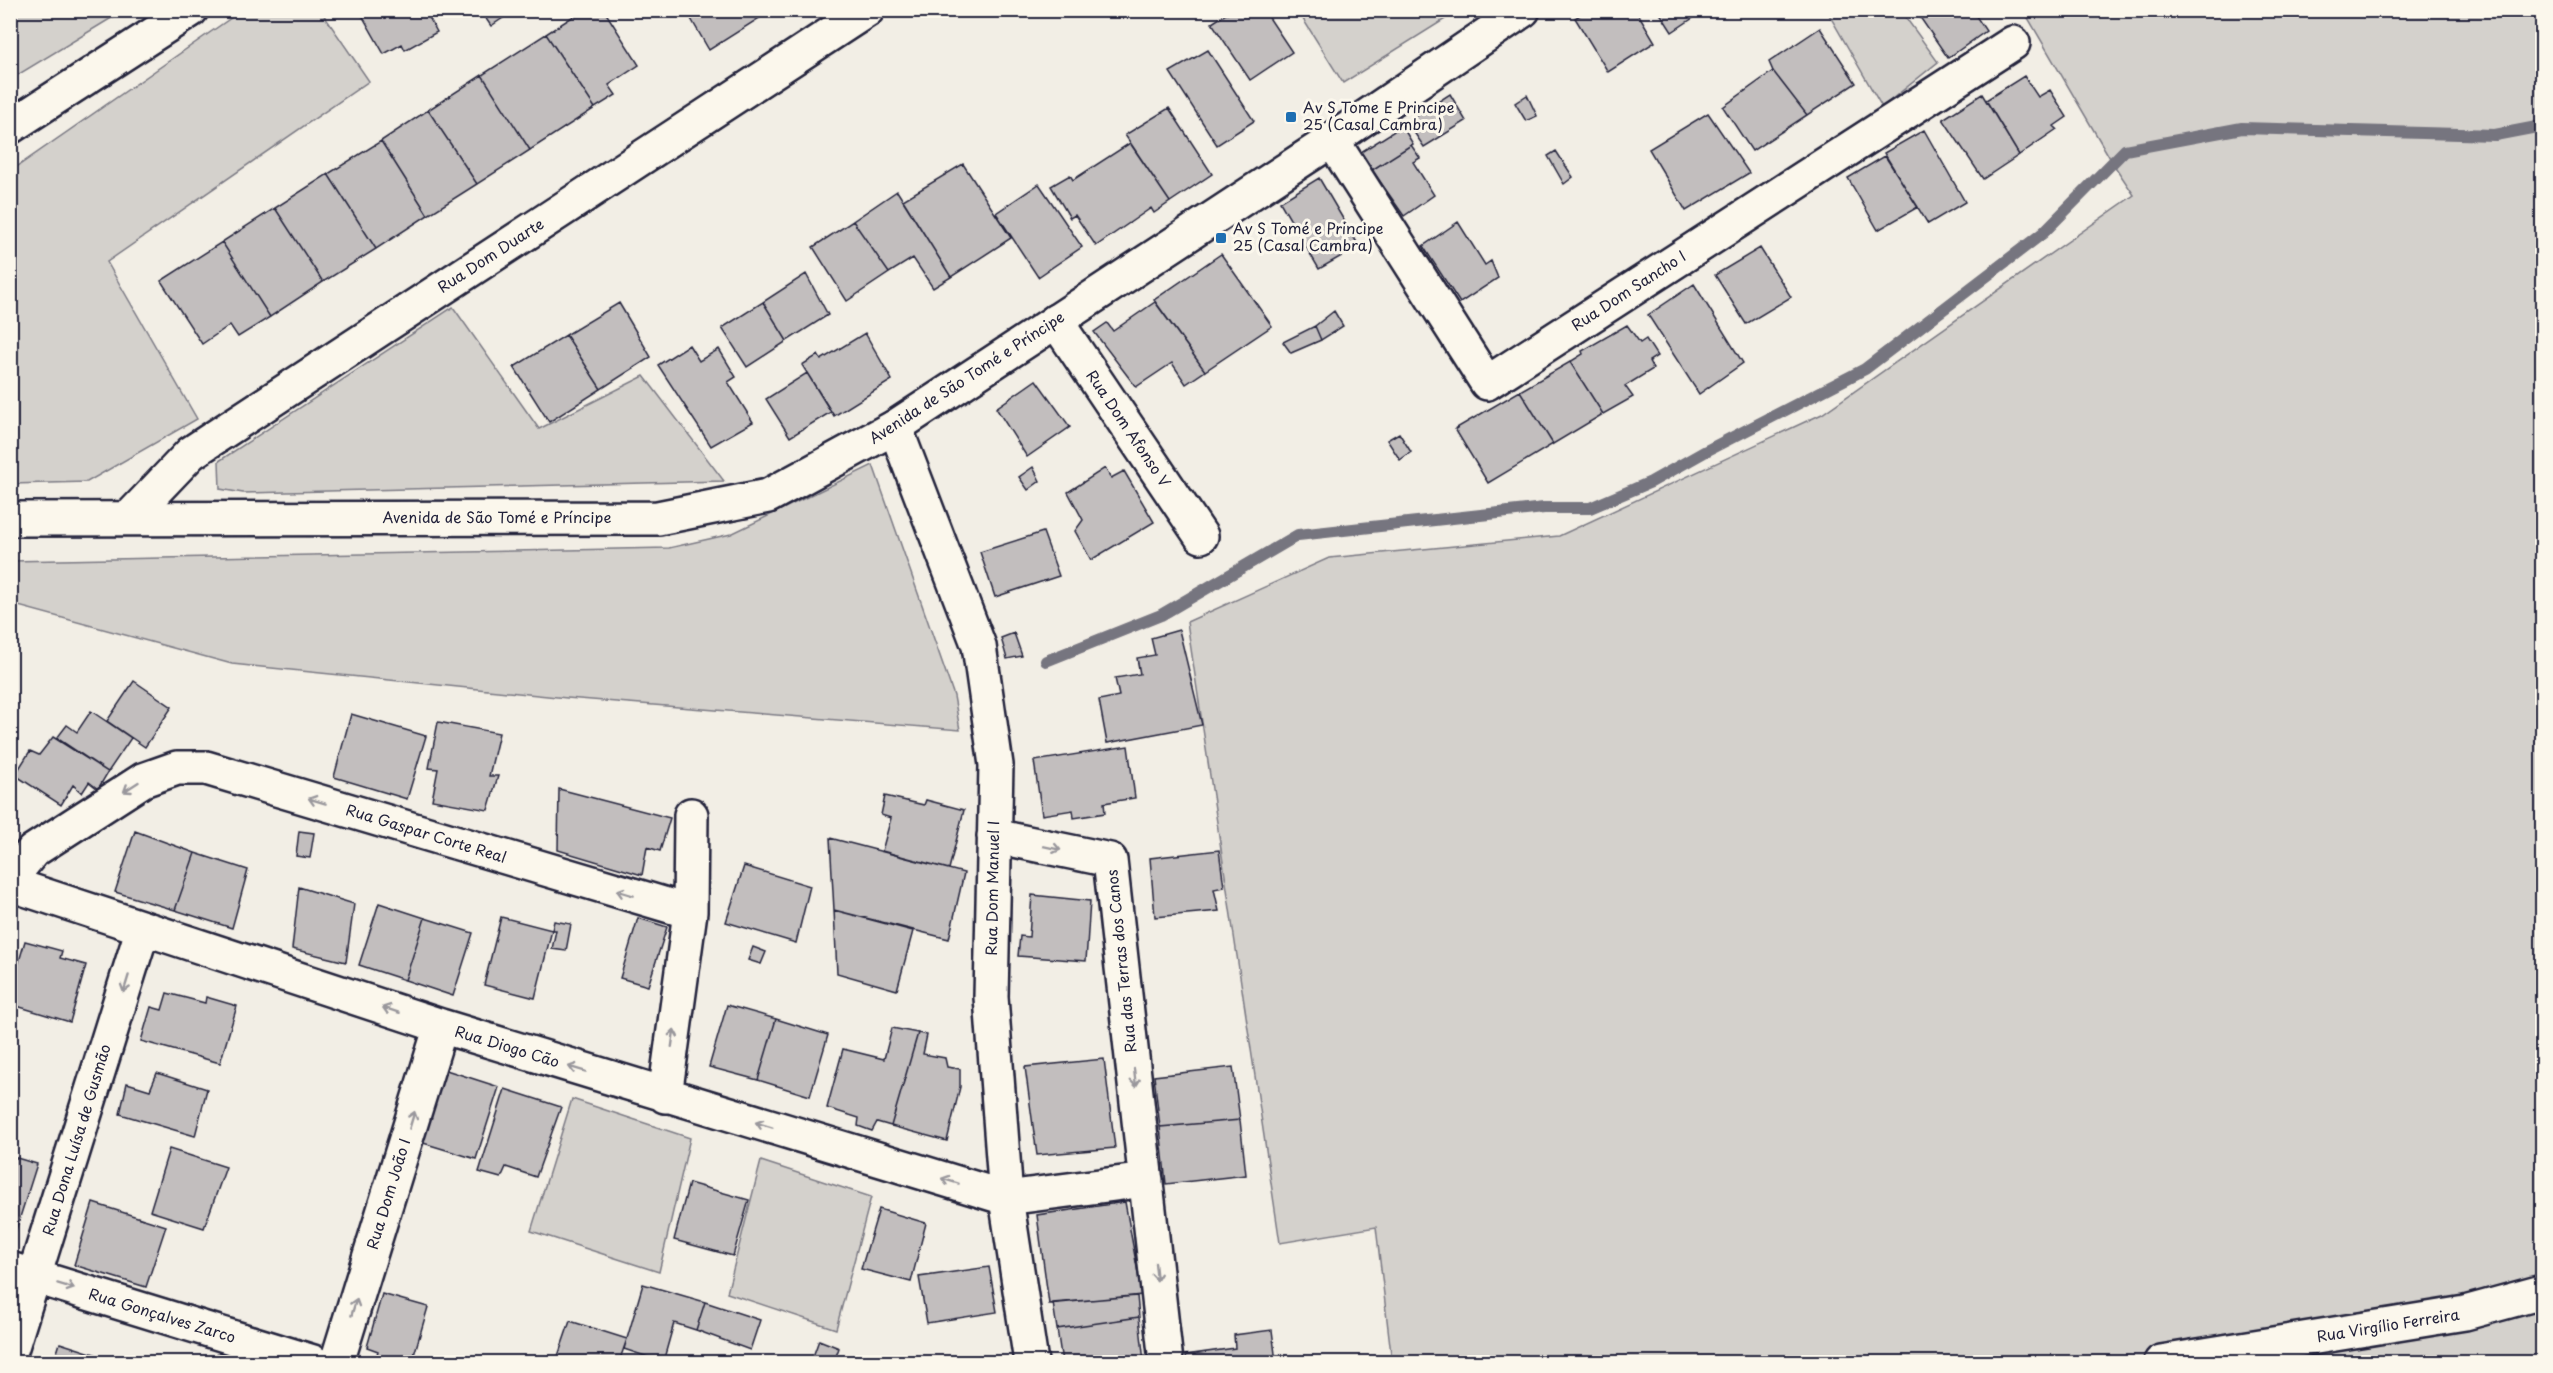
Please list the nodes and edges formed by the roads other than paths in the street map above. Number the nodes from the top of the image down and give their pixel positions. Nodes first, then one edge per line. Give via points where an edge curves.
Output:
1 (191, 10) edge
2 (867, 10) edge
3 (1523, 10) edge
4 (2013, 43) dead end
5 (10, 127) edge
6 (1332, 140) junction
7 (1056, 321) junction
8 (895, 427) junction
9 (129, 518) junction
10 (10, 519) edge
11 (1201, 536) dead end
12 (691, 814) dead end
13 (994, 836) junction
14 (10, 879) edge
15 (10, 884) edge
16 (690, 912) junction
17 (143, 928) junction
18 (441, 1026) junction
19 (665, 1096) junction
20 (1146, 1180) junction
21 (1006, 1198) junction
22 (22, 1273) edge
23 (2542, 1292) edge
24 (10, 1353) edge
25 (313, 1362) edge
26 (337, 1362) edge
27 (1030, 1362) edge
28 (1166, 1362) edge
29 (2161, 1362) edge

1 - 5 street
2 - 9 street, Rua Dom Duarte via 191,453
3 - 6 street, Avenida de São Tomé e Príncipe
4 - 6 street, Rua Dom Sancho I via 1487,383
6 - 7 street, Avenida de São Tomé e Príncipe
7 - 8 street, Avenida de São Tomé e Príncipe
7 - 11 street, Rua Dom Afonso V
8 - 9 street, Avenida de São Tomé e Príncipe via 768,496 658,518
8 - 13 street, Rua Dom Manuel I via 979,646 996,765
9 - 10 street, Avenida de São Tomé e Príncipe
12 - 16 street
13 -> 20 street, Rua das Terras dos Canos via 1110,860
13 - 21 street, Rua Dom Manuel I via 991,997
16 -> 14 street, Rua Gaspar Corte Real via 206,768 177,768 142,780 33,851
15 - 17 street, Rua Diogo Cão
19 -> 16 street
18 -> 17 street, Rua Diogo Cão
17 -> 22 street, Rua Dona Luísa de Gusmão
19 -> 18 street, Rua Diogo Cão
26 -> 18 street, Rua Dom João I
21 -> 19 street, Rua Diogo Cão
20 - 21 street
20 -> 28 street, Rua das Terras dos Canos
21 - 27 street, Rua Dom Manuel I
22 - 24 street, Rua Dona Luísa de Gusmão
22 -> 25 street, Rua Gonçalves Zarco
23 - 29 street, Rua Virgílio Ferreira via 2465,1313

